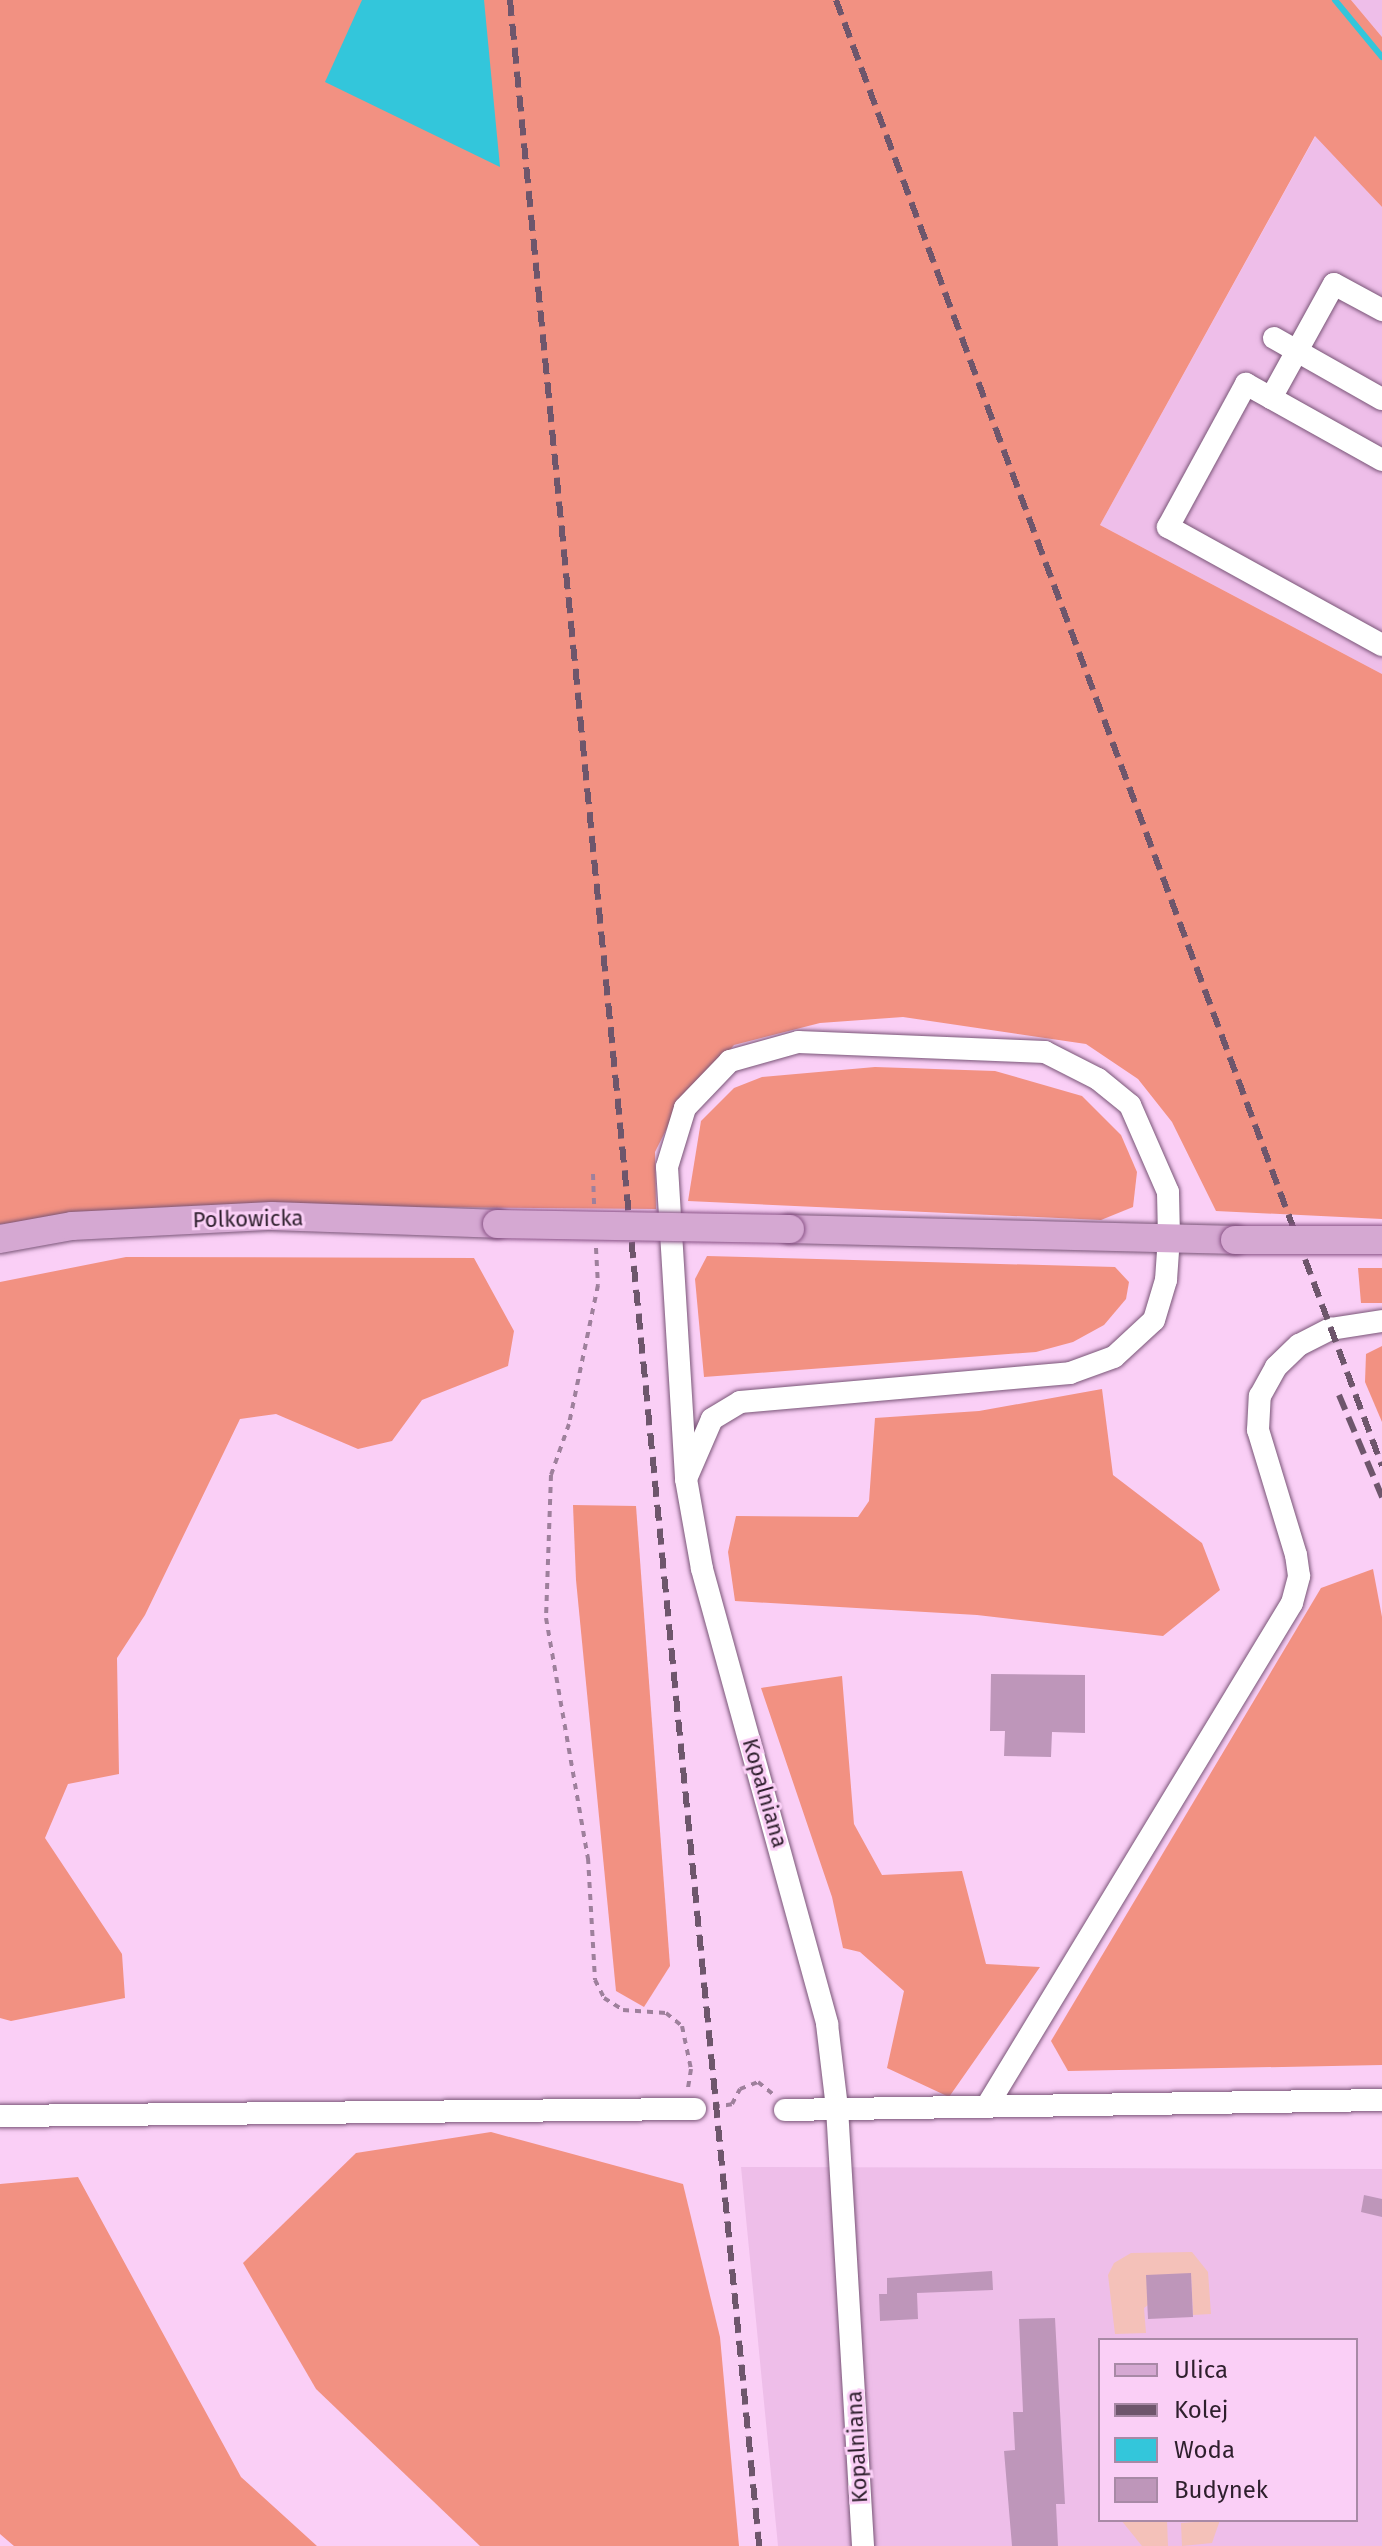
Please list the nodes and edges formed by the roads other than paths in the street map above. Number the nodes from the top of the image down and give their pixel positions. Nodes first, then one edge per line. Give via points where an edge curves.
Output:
1 (1382, 310) edge
2 (1274, 338) dead end
3 (1296, 350) junction
4 (1271, 398) junction
5 (1382, 399) edge
6 (1382, 460) edge
7 (1382, 645) edge
8 (1169, 1237) junction
9 (0, 1239) edge
10 (1382, 1240) edge
11 (1382, 1321) edge
12 (686, 1479) junction
13 (1382, 2100) edge
14 (987, 2106) junction
15 (837, 2108) junction
16 (690, 2109) road end
17 (789, 2110) road end
18 (0, 2116) edge
19 (863, 2546) edge

1 - 3 street via 1334,284
2 - 3 street
3 - 4 street
3 - 5 street
4 - 6 street
4 - 7 street via 1246,384 1168,527
8 - 9 main road, Polkowicka, bridge via 272,1216 72,1226
8 - 10 main road, Polkowicka, bridge
8 - 12 street, Kopalniana via 1166,1280 1154,1320 1114,1357 1070,1373 740,1402 712,1419
8 - 12 street, Kopalniana via 1168,1192 1130,1105 1098,1079 1045,1052 798,1042 730,1061 685,1108 667,1167
11 - 14 street via 1331,1329 1299,1345 1276,1367 1260,1396 1258,1430 1296,1555 1299,1576 1292,1603
12 - 15 street, Kopalniana via 715,1626 815,1969
13 - 14 street
14 - 15 street
15 - 17 street
15 - 19 street, Kopalniana
16 - 18 street

